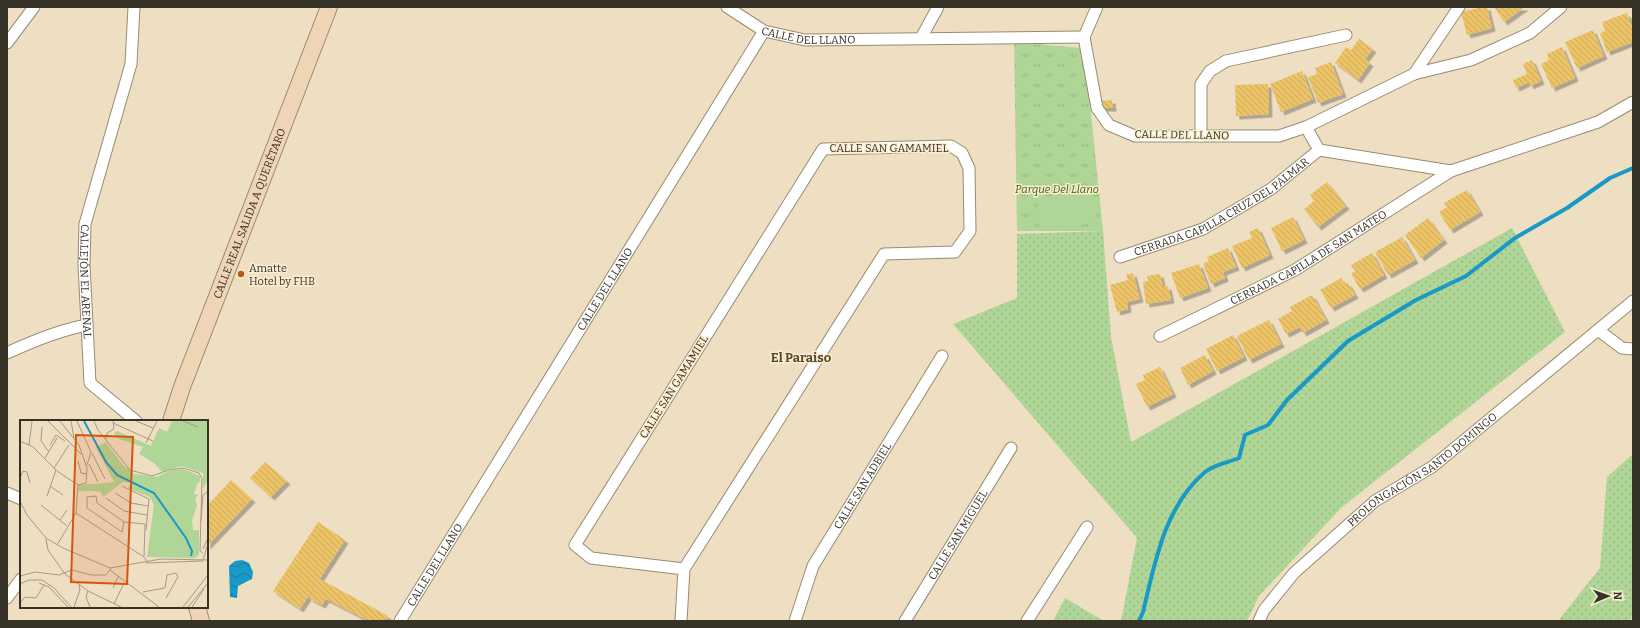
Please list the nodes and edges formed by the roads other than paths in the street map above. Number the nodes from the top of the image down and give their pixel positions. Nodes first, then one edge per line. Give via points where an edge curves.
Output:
1 (34, 7) edge
2 (134, 7) edge
3 (329, 7) edge
4 (726, 7) edge
5 (938, 7) edge
6 (1097, 7) edge
7 (1459, 7) edge
8 (1562, 7) edge
9 (764, 32) junction
10 (1346, 35) dead end
11 (1084, 37) junction
12 (921, 38) junction
13 (7, 43) edge
14 (1414, 74) junction
15 (1633, 102) edge
16 (1306, 127) junction
17 (1201, 136) junction
18 (1319, 150) junction
19 (1451, 171) junction
20 (1120, 257) dead end
21 (1633, 301) edge
22 (87, 325) junction
23 (1598, 330) junction
24 (1160, 336) dead end
25 (1633, 349) edge
26 (7, 353) edge
27 (942, 356) dead end
28 (135, 420) edge
29 (171, 420) edge
30 (1011, 448) dead end
31 (7, 493) edge
32 (20, 499) edge
33 (1086, 527) dead end
34 (684, 570) junction
35 (20, 580) edge
36 (8, 594) edge
37 (197, 608) edge
38 (201, 621) edge
39 (400, 621) edge
40 (681, 621) edge
41 (795, 621) edge
42 (905, 621) edge
43 (1027, 621) edge
44 (1259, 621) edge

1 - 13 street
2 - 22 street, CALLEJÓN EL ARENAL via 131,64 85,224
3 - 29 street, CALLE REAL SALIDA A QUERÉTARO via 182,386
4 - 9 street
5 - 12 street
6 - 11 street
7 - 14 street
8 - 14 street, CALLE DEL LLANO via 1530,33 1471,60
9 - 12 street, CALLE DEL LLANO via 805,40
9 - 39 street, CALLE DEL LLANO
10 - 17 street via 1226,61 1210,71 1201,84
11 - 12 street, CALLE DEL LLANO
11 - 17 street, CALLE DEL LLANO via 1097,108 1109,125 1135,136
14 - 16 street, CALLE DEL LLANO
15 - 19 street via 1598,122
16 - 17 street, CALLE DEL LLANO via 1279,136
16 - 18 street
18 - 19 street
18 - 20 street, CERRADA CAPILLA CRUZ DEL PALMAR via 1271,189 1203,229
19 - 24 street, CERRADA CAPILLA DE SAN MATEO via 1295,270
21 - 23 street, PROLONGACIÓN SANTO DOMINGO
22 - 26 street via 69,328 34,340
22 - 28 street, CALLEJÓN EL ARENAL via 90,384
23 - 25 street via 1622,348
23 - 44 street, PROLONGACIÓN SANTO DOMINGO via 1432,467 1375,501 1294,573 1264,610
27 - 41 street, CALLE SAN ADBIEL via 813,566
30 - 42 street, CALLE SAN MIGUEL
31 - 32 street
33 - 43 street
34 - 34 street, CALLE SAN GAMAMIEL via 884,254 955,252 964,242 970,231 969,168 962,153 951,146 823,149 575,545 591,558
34 - 40 street, CALLE SAN GAMAMIEL
35 - 36 street
37 - 38 street

